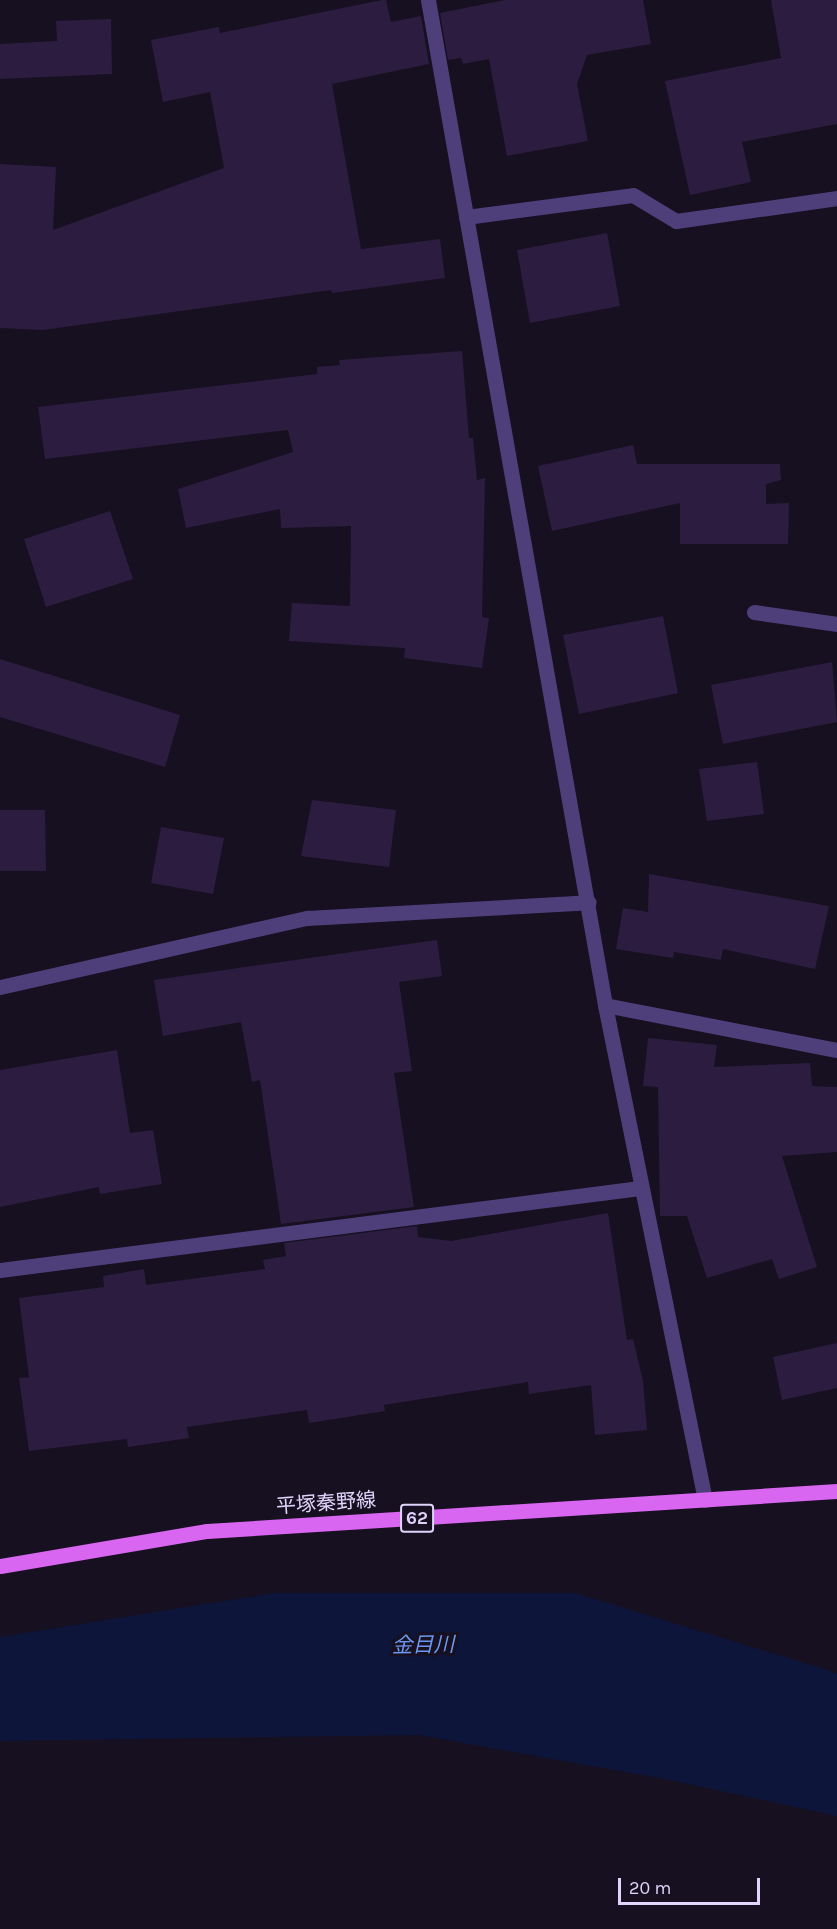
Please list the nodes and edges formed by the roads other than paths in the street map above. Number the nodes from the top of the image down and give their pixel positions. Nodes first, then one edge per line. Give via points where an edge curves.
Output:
1 (428, 0) edge
2 (837, 198) edge
3 (466, 217) junction
4 (754, 612) dead end
5 (837, 624) edge
6 (589, 902) junction
7 (0, 987) edge
8 (605, 1005) junction
9 (837, 1050) edge
10 (640, 1188) junction
11 (0, 1270) edge
12 (837, 1491) edge
13 (705, 1500) junction
14 (0, 1566) edge

1 - 3 street
2 - 3 street via 676,221 633,195
3 - 6 street
4 - 5 street
6 - 7 street via 307,918
6 - 8 street
8 - 9 street
8 - 10 street
10 - 11 street
10 - 13 street
12 - 13 main road, 平塚秦野線 / 62
13 - 14 main road, 平塚秦野線 / 62 via 207,1531

